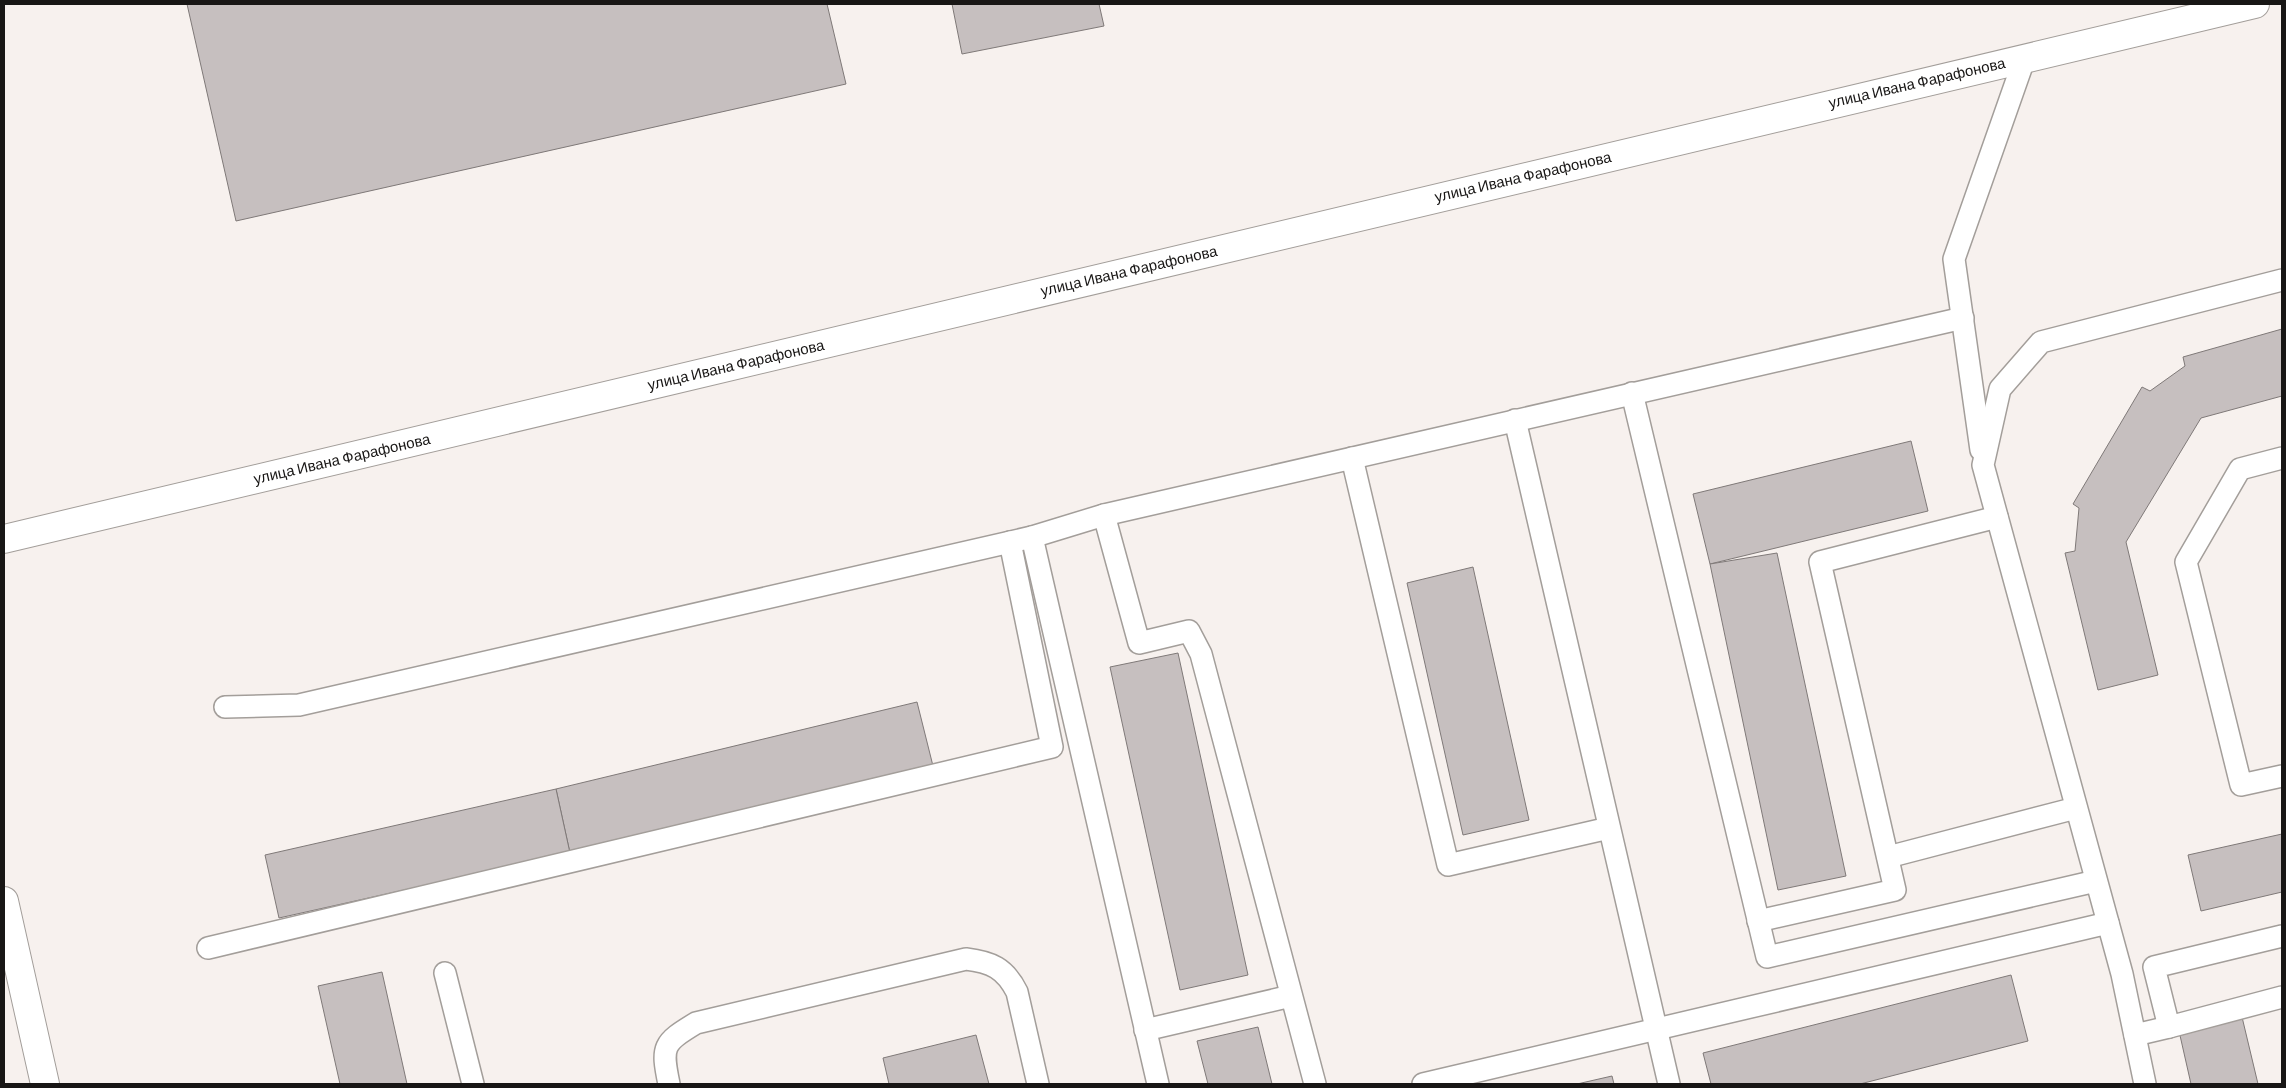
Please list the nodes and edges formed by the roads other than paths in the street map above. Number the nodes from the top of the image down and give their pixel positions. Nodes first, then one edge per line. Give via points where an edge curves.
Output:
1 (2255, 4) edge
2 (2025, 57) junction
3 (2282, 280) edge
4 (1963, 318) junction
5 (1632, 393) junction
6 (1515, 420) junction
7 (1352, 458) junction
8 (2282, 458) edge
9 (1983, 465) junction
10 (1104, 515) junction
11 (1997, 517) junction
12 (1032, 537) junction
13 (4, 538) edge
14 (1010, 542) junction
15 (225, 707) dead end
16 (2282, 776) edge
17 (2076, 808) junction
18 (1609, 828) junction
19 (1888, 857) junction
20 (2096, 881) junction
21 (4, 901) edge
22 (1758, 921) junction
23 (2108, 923) junction
24 (2282, 936) edge
25 (208, 948) dead end
26 (2154, 966) junction
27 (445, 973) dead end
28 (2122, 974) junction
29 (1291, 996) junction
30 (2282, 997) edge
31 (2169, 1026) junction
32 (1656, 1029) junction
33 (1145, 1030) junction
34 (2135, 1035) junction
35 (45, 1084) edge
36 (473, 1084) edge
37 (669, 1084) edge
38 (1038, 1084) edge
39 (1158, 1084) edge
40 (1314, 1084) edge
41 (1423, 1084) edge
42 (1669, 1084) edge
43 (2145, 1084) edge

1 - 2 street, улица Ивана Фарафонова
2 - 4 lane via 1954,259
2 - 13 street, улица Ивана Фарафонова
3 - 9 lane via 2041,342 2000,389
4 - 5 lane
4 - 9 lane
5 - 6 lane
5 - 22 lane
6 - 7 lane
6 - 18 lane
7 - 10 lane
7 - 18 lane via 1448,865
8 - 16 lane via 2240,469 2186,562 2241,785
9 - 11 lane
10 - 12 lane
10 - 29 lane via 1138,643 1189,631 1201,654
11 - 17 lane
11 - 19 lane via 1820,562
12 - 14 lane
12 - 33 lane
14 - 15 lane via 299,706
14 - 25 lane via 1052,747
17 - 19 lane
17 - 20 lane
18 - 32 lane
19 - 22 lane via 1895,890
20 - 22 lane via 1767,956
20 - 23 lane
21 - 35 street
23 - 28 lane
23 - 32 lane
24 - 26 lane
26 - 28 lane
26 - 31 lane
27 - 36 lane
28 - 34 lane
29 - 33 lane
29 - 40 lane
30 - 31 lane
31 - 34 lane
32 - 41 lane
32 - 42 lane
33 - 39 lane
34 - 43 lane
37 - 38 lane via 663,1057 673,1037 696,1023 966,959 985,961 1010,978 1017,992

